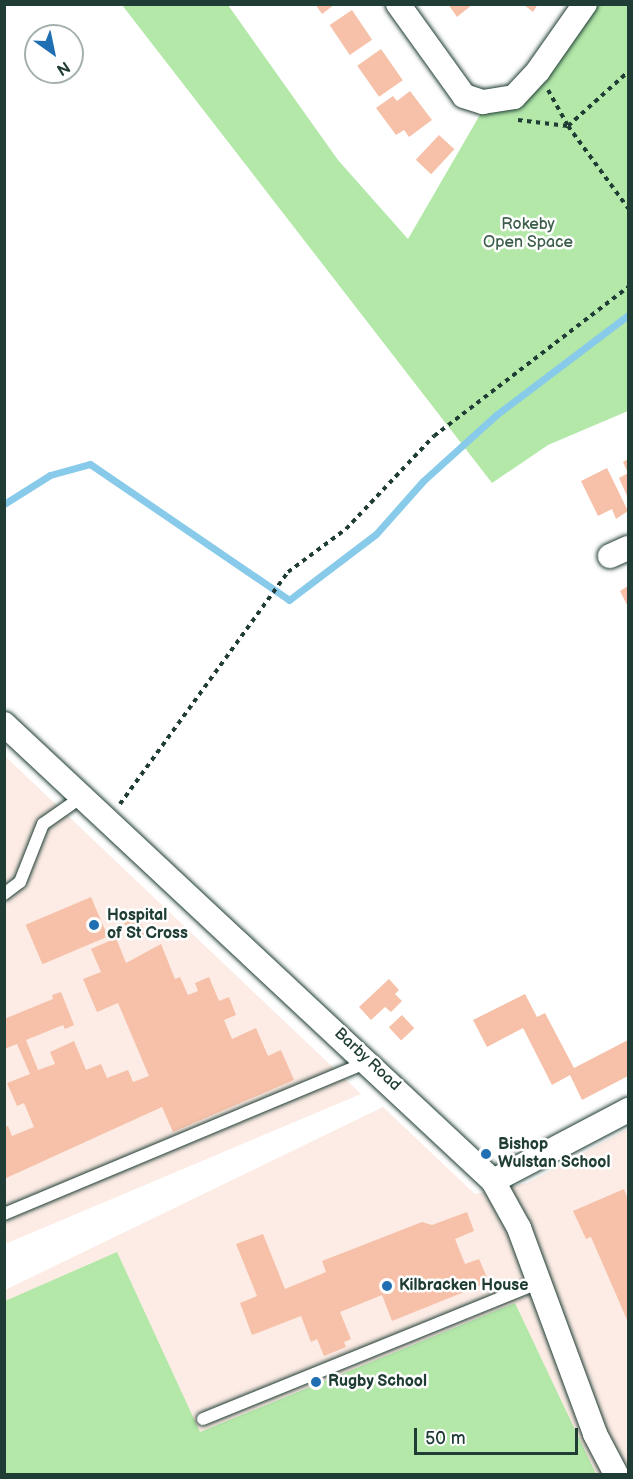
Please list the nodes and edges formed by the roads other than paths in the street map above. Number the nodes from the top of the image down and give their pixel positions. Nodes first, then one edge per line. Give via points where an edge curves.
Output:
1 (398, 4) edge
2 (585, 4) edge
3 (4, 724) edge
4 (82, 796) junction
5 (4, 894) edge
6 (370, 1062) junction
7 (628, 1110) edge
8 (493, 1181) junction
9 (4, 1214) edge
10 (541, 1282) junction
11 (204, 1419) dead end
12 (616, 1474) edge

1 - 2 street via 464,96 483,102 514,97 538,71
3 - 4 street, Barby Road
4 - 5 lane via 43,824 25,872
4 - 6 street, Barby Road
6 - 8 street, Barby Road
6 - 9 lane
7 - 8 street
8 - 10 street, Barby Road via 519,1228
10 - 11 lane
10 - 12 street, Barby Road via 596,1434

